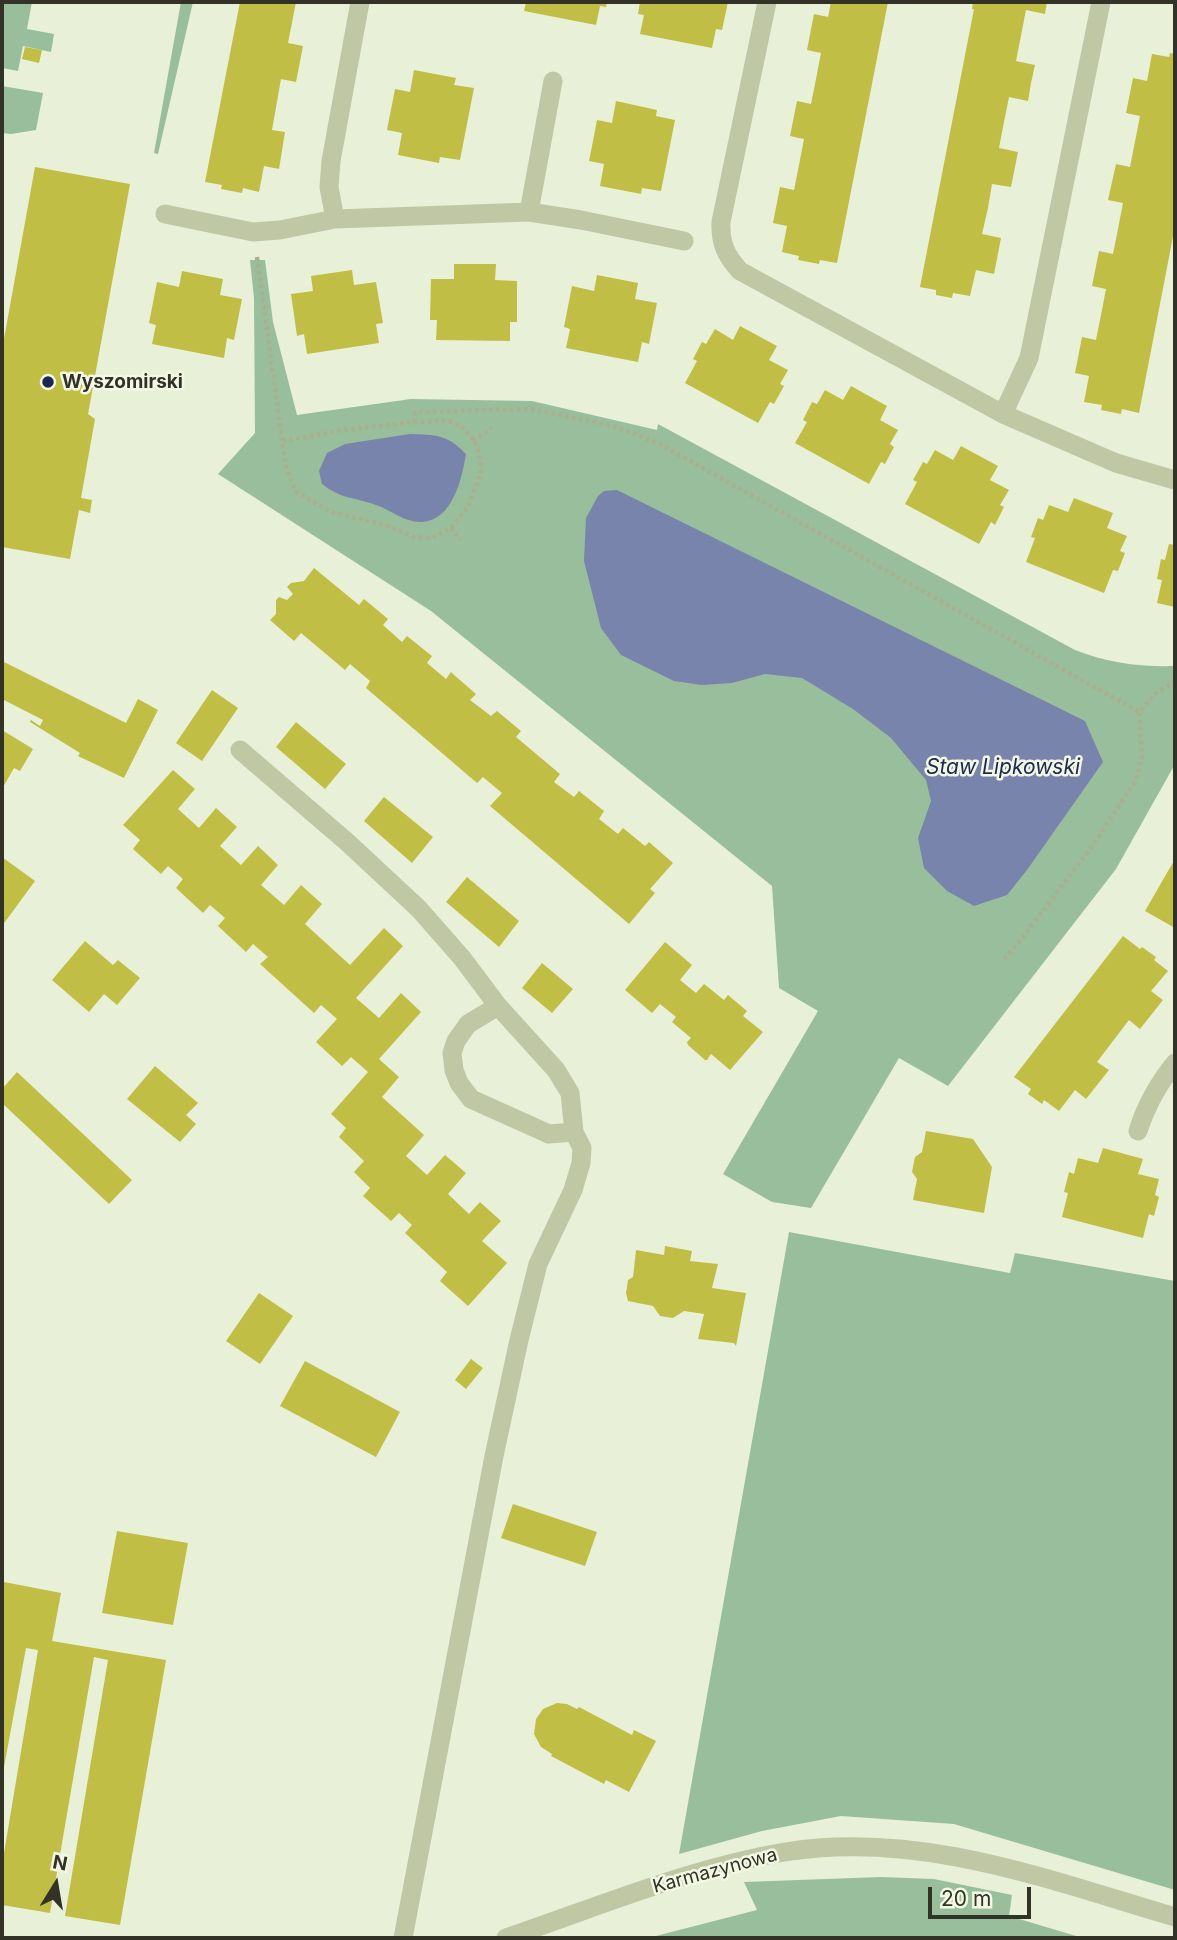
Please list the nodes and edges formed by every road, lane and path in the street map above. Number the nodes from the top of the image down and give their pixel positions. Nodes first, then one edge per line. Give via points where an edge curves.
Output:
1 (360, 2) edge
2 (767, 2) edge
3 (1101, 2) edge
4 (553, 81) dead end
5 (529, 212) junction
6 (165, 214) dead end
7 (335, 219) junction
8 (253, 232) junction
9 (684, 241) dead end
10 (1003, 414) junction
11 (414, 422) junction
12 (492, 428) dead end
13 (284, 441) junction
14 (474, 441) junction
15 (1175, 480) edge
16 (451, 528) junction
17 (461, 540) dead end
18 (1175, 681) edge
19 (1139, 712) junction
20 (240, 750) dead end
21 (1004, 959) dead end
22 (498, 1006) junction
23 (1175, 1063) edge
24 (1138, 1131) dead end
25 (575, 1132) junction
26 (1175, 1917) edge
27 (403, 1938) edge
28 (506, 1938) edge

1 - 7 street via 331,161 329,187
2 - 10 street via 721,222 723,249 740,271
3 - 10 street via 1029,358
4 - 5 street
5 - 7 street
5 - 9 street
6 - 8 street
7 - 8 street
8 - 13 path
10 - 15 street via 1116,463
11 - 13 path
11 - 14 path via 449,421 460,425
11 - 19 path via 415,412 532,409 613,426 658,443
12 - 14 path
13 - 16 path via 286,467 295,491 313,503 415,537 432,538
14 - 16 path via 481,474 467,508
16 - 17 path
18 - 19 path
19 - 21 path via 1142,756 1136,780 1085,856
20 - 22 street via 419,909
22 - 25 street via 556,1070 570,1094
22 - 25 street via 468,1024 456,1041 452,1054 459,1083 471,1099 549,1134
23 - 24 street via 1144,1110
25 - 27 street via 582,1148 581,1163 538,1264 519,1340
26 - 28 street, Karmazynowa via 995,1863 887,1848 830,1848 787,1852 682,1877

